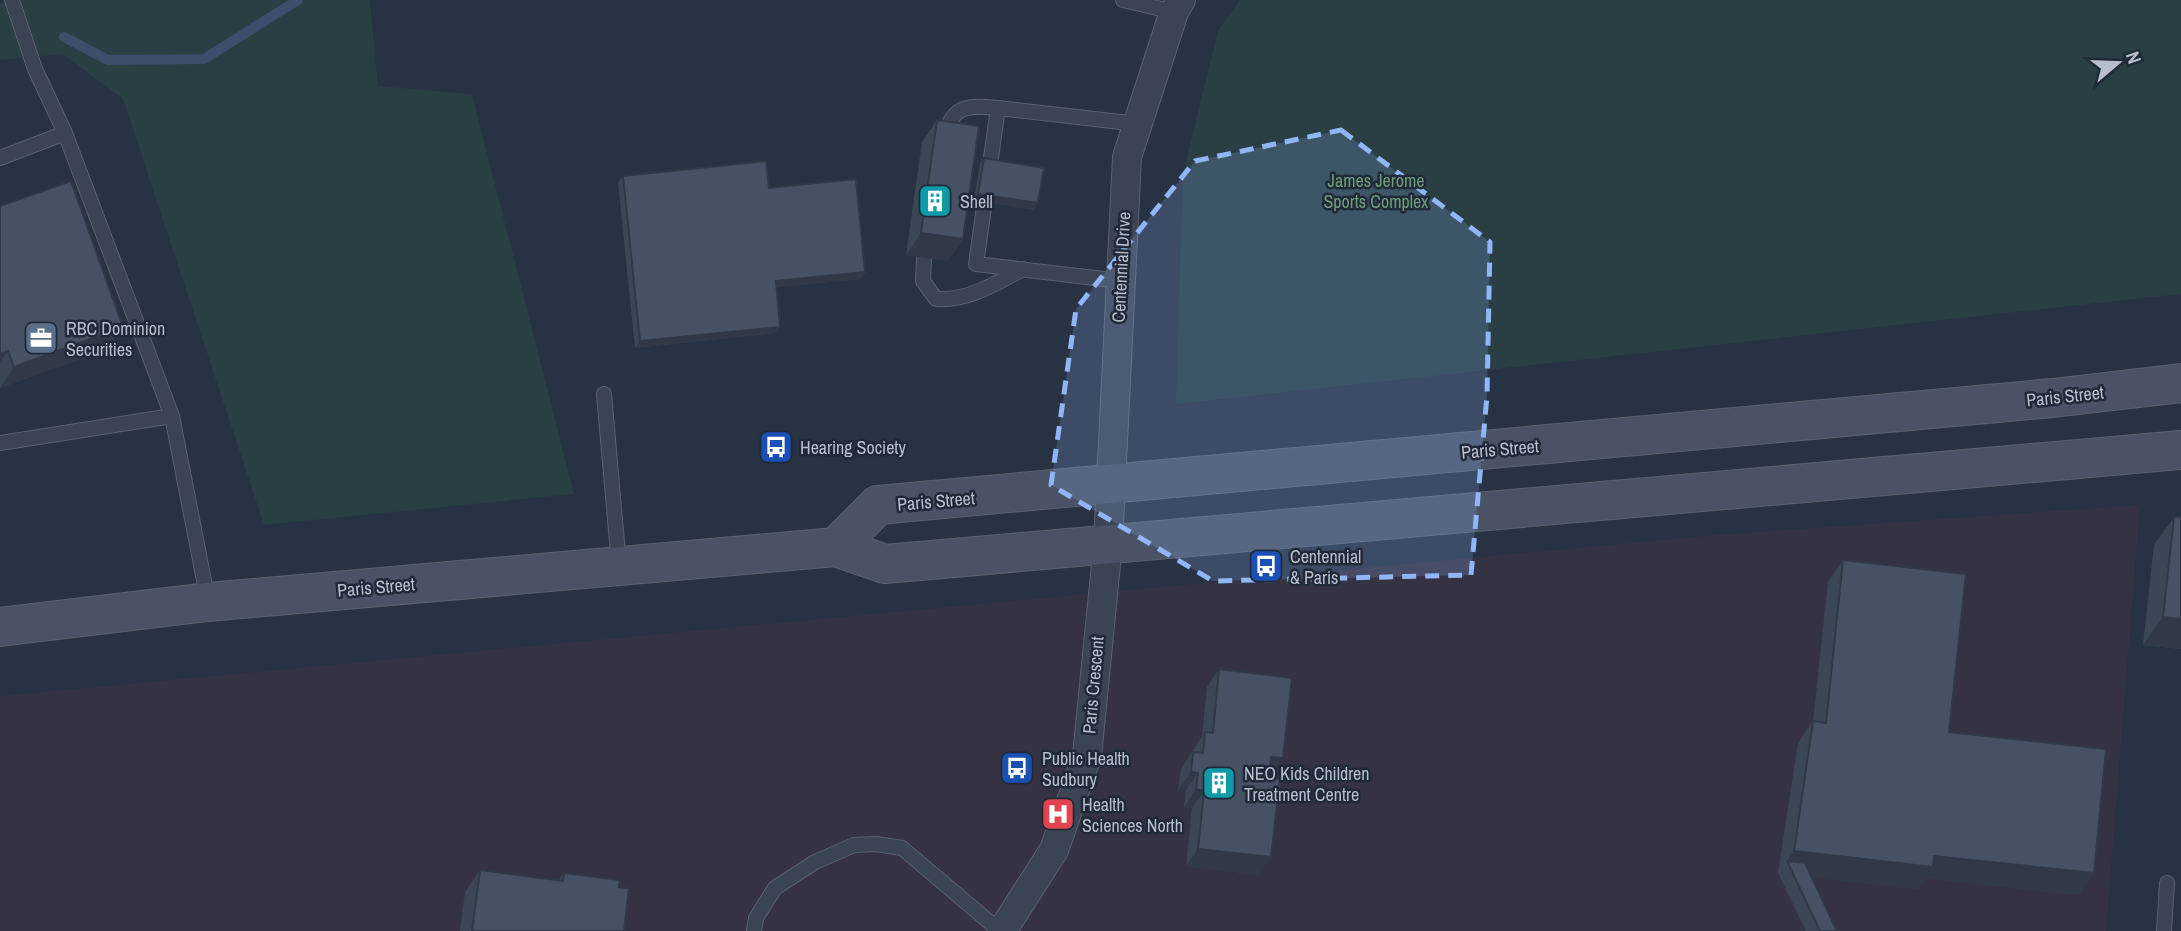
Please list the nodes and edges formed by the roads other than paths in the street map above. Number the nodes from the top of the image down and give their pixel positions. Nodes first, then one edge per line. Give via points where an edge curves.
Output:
1 (12, 0) edge
2 (1123, 0) edge
3 (1172, 4) edge
4 (998, 108) junction
5 (1138, 124) junction
6 (65, 133) junction
7 (941, 144) edge
8 (0, 158) edge
9 (924, 258) edge
10 (1023, 269) junction
11 (1121, 281) junction
12 (2181, 383) edge
13 (604, 394) dead end
14 (172, 416) junction
15 (0, 443) edge
16 (2181, 450) edge
17 (1111, 486) junction
18 (1108, 544) junction
19 (836, 547) junction
20 (620, 566) junction
21 (208, 602) junction
22 (0, 627) edge
23 (2167, 883) dead end
24 (754, 931) edge
25 (1001, 931) edge
26 (2164, 931) edge

1 - 6 lane via 35,69
2 - 3 lane
3 - 5 street, Centennial Drive
4 - 5 lane
4 - 7 lane via 970,105 955,113
4 - 10 lane via 976,264
5 - 11 street, Centennial Drive via 1127,157
6 - 8 lane
6 - 14 lane
9 - 10 lane via 923,281 936,299 976,294
10 - 11 lane
11 - 17 street, Centennial Drive
12 - 17 main road, Paris Street
13 - 20 lane
14 - 15 lane
14 - 21 lane
16 - 18 main road, Paris Street
17 - 18 street, Centennial Drive
17 - 19 main road, Paris Street via 878,505
18 - 19 main road, Paris Street via 885,564
18 - 25 street, Paris Crescent via 1087,756 1054,850
19 - 20 main road, Paris Street
20 - 21 main road, Paris Street
21 - 22 main road, Paris Street
23 - 26 lane
24 - 25 lane via 755,918 775,888 815,862 854,845 876,844 902,848

